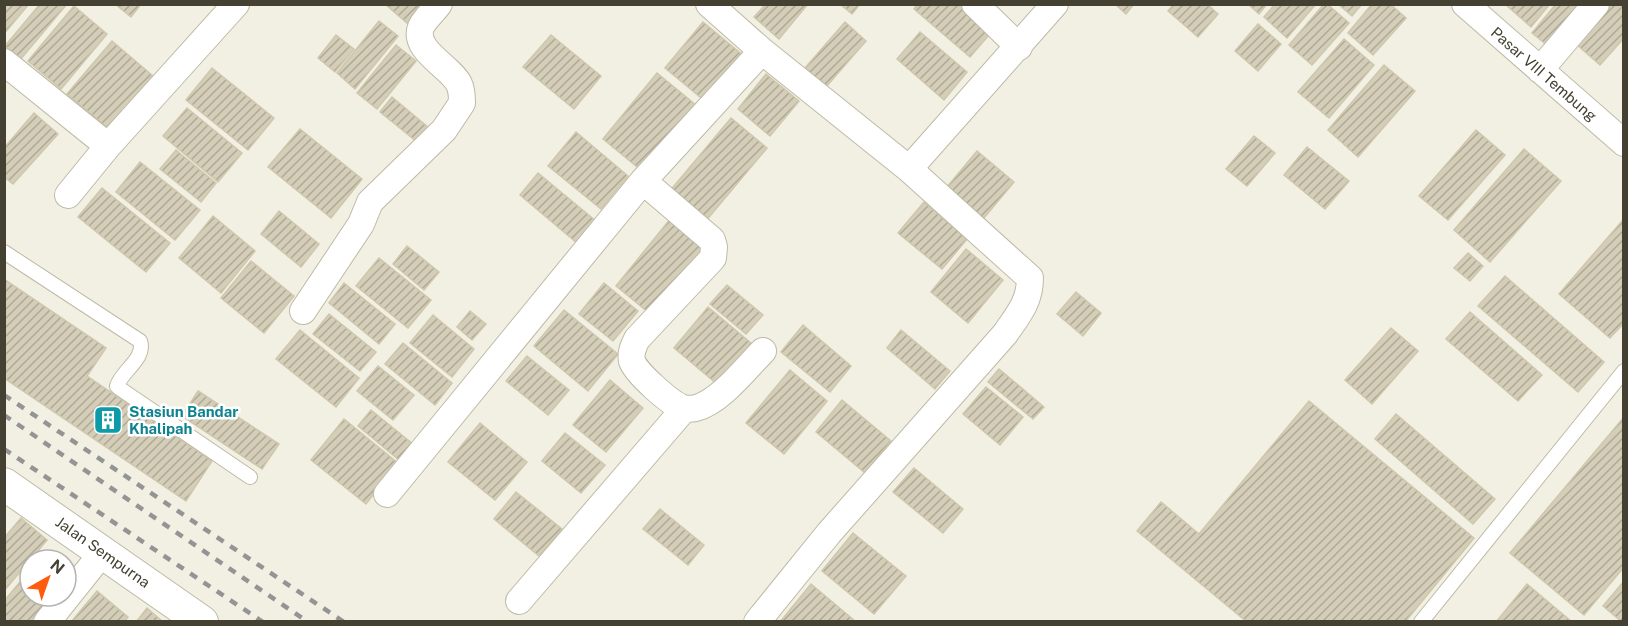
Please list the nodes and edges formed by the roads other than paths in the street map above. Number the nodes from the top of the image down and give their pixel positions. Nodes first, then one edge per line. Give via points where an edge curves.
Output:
1 (236, 4) edge
2 (439, 4) edge
3 (709, 4) edge
4 (975, 4) edge
5 (1055, 4) edge
6 (1465, 4) edge
7 (1596, 4) edge
8 (1019, 47) junction
9 (762, 51) junction
10 (4, 62) edge
11 (1540, 70) junction
12 (1623, 143) edge
13 (108, 146) junction
14 (909, 169) junction
15 (643, 181) junction
16 (68, 195) dead end
17 (4, 252) edge
18 (303, 310) dead end
19 (763, 351) dead end
20 (1623, 371) edge
21 (684, 409) junction
22 (250, 477) dead end
23 (4, 484) edge
24 (387, 494) dead end
25 (103, 552) junction
26 (519, 601) dead end
27 (47, 621) edge
28 (202, 621) edge
29 (757, 621) edge
30 (1421, 621) edge

1 - 13 street
2 - 18 street via 421,27 420,38 428,53 459,84 462,104 444,130 370,202 361,224
3 - 9 street
4 - 8 street
5 - 8 street
6 - 11 street, Pasar VIII Tembung
7 - 11 street
8 - 14 street
9 - 14 street
9 - 15 street
10 - 13 street
11 - 12 street, Pasar VIII Tembung
13 - 16 street
14 - 29 street via 1021,268 1030,278 1030,292 1005,334 829,533
15 - 21 street via 712,240 714,247 712,258 632,349 632,361 645,378
15 - 24 street
17 - 22 lane via 140,341 139,356 117,386
19 - 21 street via 715,399 695,409
20 - 30 lane
21 - 26 street
23 - 25 street, Jalan Sempurna
25 - 27 street
25 - 28 street, Jalan Sempurna

